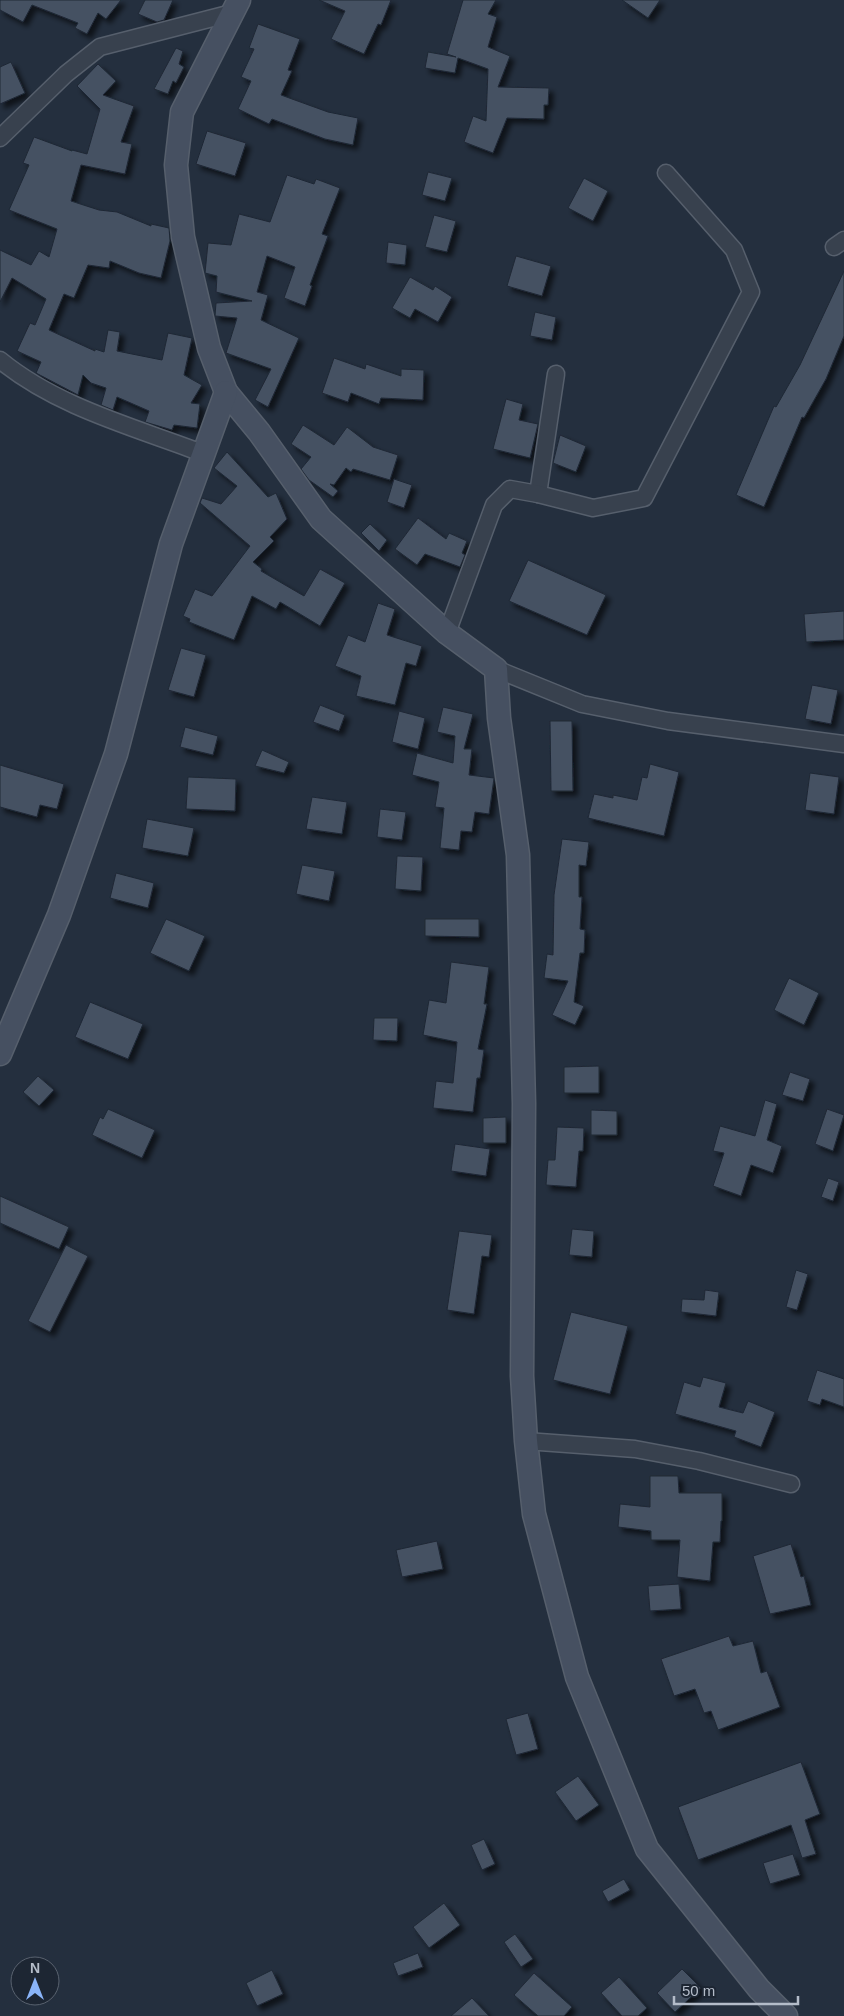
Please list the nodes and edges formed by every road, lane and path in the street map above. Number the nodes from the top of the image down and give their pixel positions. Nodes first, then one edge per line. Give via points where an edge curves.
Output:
1 (236, 6) edge
2 (0, 138) edge
3 (666, 172) dead end
4 (0, 360) edge
5 (556, 374) dead end
6 (226, 392) junction
7 (202, 453) junction
8 (538, 494) junction
9 (447, 633) junction
10 (496, 669) junction
11 (844, 744) edge
12 (0, 1054) edge
13 (526, 1440) junction
14 (791, 1484) dead end
15 (786, 2016) edge

1 - 2 street via 100,47 66,74
1 - 6 street via 182,112 176,165 183,237 209,348
3 - 8 street via 734,250 752,292 644,498 593,508
4 - 7 street via 19,376 74,405
5 - 8 street
6 - 7 street
6 - 9 street via 321,519
7 - 12 street via 171,544 116,754 59,915
8 - 9 street via 510,490 494,505
9 - 10 street
10 - 11 street via 582,704 668,721
10 - 13 street via 499,718 518,855 524,1104 522,1376
13 - 14 street via 635,1448
13 - 15 street via 534,1514 577,1677 647,1849 759,1989

